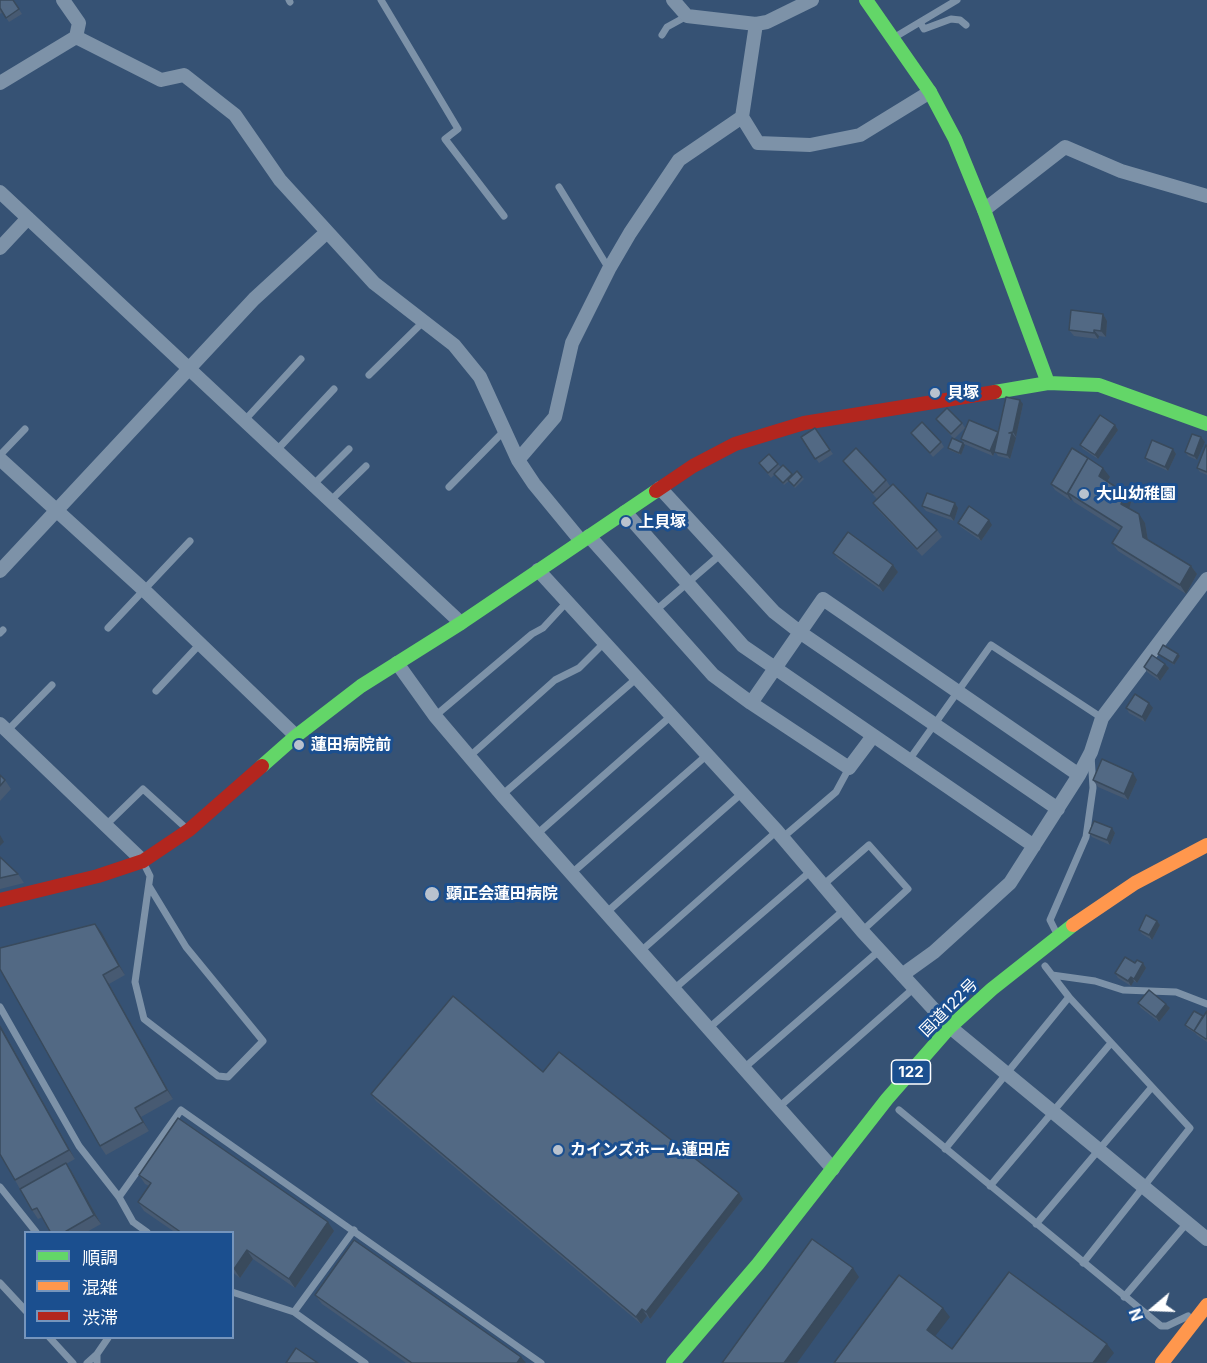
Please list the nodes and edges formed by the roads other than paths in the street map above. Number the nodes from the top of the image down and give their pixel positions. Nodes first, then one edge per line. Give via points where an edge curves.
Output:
1 (63, 0) edge
2 (381, 0) edge
3 (673, 0) edge
4 (812, 0) edge
5 (866, 0) edge
6 (957, 0) edge
7 (687, 16) junction
8 (920, 22) junction
9 (756, 24) junction
10 (966, 25) dead end
11 (662, 34) dead end
12 (76, 37) junction
13 (893, 38) junction
14 (0, 83) edge
15 (930, 92) junction
16 (742, 117) junction
17 (560, 187) dead end
18 (0, 192) edge
19 (1207, 196) edge
20 (984, 210) junction
21 (504, 216) dead end
22 (28, 218) junction
23 (327, 232) junction
24 (0, 248) edge
25 (609, 269) junction
26 (423, 322) junction
27 (301, 359) dead end
28 (189, 368) junction
29 (369, 375) dead end
30 (1048, 383) junction
31 (334, 389) dead end
32 (244, 421) junction
33 (1207, 424) edge
34 (26, 429) dead end
35 (505, 430) junction
36 (348, 449) dead end
37 (276, 451) junction
38 (0, 457) edge
39 (518, 460) junction
40 (366, 466) dead end
41 (312, 486) junction
42 (449, 488) dead end
43 (660, 488) junction
44 (329, 502) junction
45 (56, 511) junction
46 (625, 512) junction
47 (585, 538) junction
48 (190, 541) dead end
49 (721, 554) junction
50 (538, 570) junction
51 (0, 571) edge
52 (1207, 579) edge
53 (687, 582) junction
54 (144, 591) junction
55 (567, 602) junction
56 (655, 611) junction
57 (461, 623) junction
58 (108, 628) dead end
59 (801, 633) junction
60 (604, 643) junction
61 (199, 645) junction
62 (397, 663) junction
63 (775, 668) junction
64 (637, 678) junction
65 (52, 685) dead end
66 (156, 691) dead end
67 (958, 692) junction
68 (751, 703) junction
69 (435, 716) junction
70 (671, 716) junction
71 (1102, 718) junction
72 (935, 724) junction
73 (4, 727) edge
74 (296, 736) junction
75 (873, 736) junction
76 (1091, 752) junction
77 (708, 755) junction
78 (470, 756) junction
79 (909, 760) junction
80 (849, 768) junction
81 (1079, 776) junction
82 (742, 793) junction
83 (502, 795) junction
84 (1058, 809) junction
85 (106, 825) junction
86 (189, 830) junction
87 (537, 834) junction
88 (779, 834) junction
89 (1207, 845) edge
90 (1034, 846) junction
91 (143, 861) junction
92 (811, 871) junction
93 (572, 873) junction
94 (823, 885) junction
95 (149, 886) junction
96 (0, 900) edge
97 (844, 910) junction
98 (607, 912) junction
99 (862, 930) junction
100 (1058, 935) junction
101 (880, 950) junction
102 (641, 951) junction
103 (1051, 967) junction
104 (902, 975) junction
105 (1034, 975) dead end
106 (914, 988) junction
107 (674, 989) junction
108 (1069, 997) junction
109 (1207, 1004) edge
110 (0, 1007) edge
111 (709, 1028) junction
112 (950, 1028) junction
113 (1111, 1043) junction
114 (744, 1068) junction
115 (1006, 1074) junction
116 (1152, 1087) junction
117 (779, 1107) junction
118 (899, 1111) dead end
119 (1053, 1112) junction
120 (945, 1149) junction
121 (1098, 1149) junction
122 (833, 1169) junction
123 (990, 1186) junction
124 (0, 1187) edge
125 (1144, 1188) junction
126 (119, 1197) junction
127 (1186, 1222) junction
128 (1036, 1224) junction
129 (354, 1230) junction
130 (34, 1231) edge
131 (144, 1231) edge
132 (1207, 1239) edge
133 (1083, 1263) junction
134 (0, 1283) edge
135 (234, 1293) edge
136 (1124, 1297) junction
137 (1207, 1305) edge
138 (24, 1309) edge
139 (294, 1312) junction
140 (1196, 1319) junction
141 (51, 1339) edge
142 (107, 1339) edge
143 (97, 1353) junction
144 (73, 1363) edge
145 (87, 1363) edge
146 (97, 1363) edge
147 (365, 1363) edge
148 (541, 1363) edge
149 (674, 1363) edge
150 (1162, 1363) edge

1 - 12 street via 79,23
2 - 21 lane via 458,129 444,140
3 - 7 street
4 - 9 street
5 - 13 main road
6 - 8 lane
7 - 9 street
7 - 11 lane via 666,27
8 - 10 lane via 924,29 951,19
8 - 13 lane
9 - 16 street
12 - 14 street
12 - 23 street via 161,80 184,75 207,92 235,115 280,180
13 - 15 main road
15 - 16 street via 860,135 810,145 758,143
15 - 20 main road via 955,139
16 - 25 street via 679,160
17 - 25 lane
18 - 22 street
19 - 20 street via 1121,171 1065,147
20 - 30 main road
22 - 24 street
22 - 28 street
23 - 26 street via 374,283
23 - 28 street via 254,299
25 - 39 street via 572,343 555,417
26 - 29 lane
26 - 35 street via 454,345 480,376
27 - 32 lane
28 - 32 street
28 - 45 street
30 - 33 main road via 1100,385
30 - 43 main road via 835,417 767,433 713,454
31 - 37 lane
32 - 37 street
34 - 38 lane
35 - 39 street
35 - 42 lane
36 - 41 lane
37 - 41 street
38 - 45 street
39 - 47 street via 534,484
40 - 44 lane
41 - 44 street
43 - 46 main road
43 - 49 street
44 - 57 street
45 - 51 street
45 - 54 street
46 - 47 main road
46 - 53 street
47 - 50 main road
47 - 56 street
48 - 54 lane
49 - 53 lane
49 - 59 street via 774,612
50 - 55 street
50 - 57 main road
52 - 71 street
53 - 56 lane
53 - 63 street via 743,646
54 - 58 lane
54 - 61 street
55 - 60 street
55 - 69 lane via 543,628
56 - 68 street via 713,675
57 - 62 main road
59 - 63 street
59 - 67 street via 823,600
59 - 72 street
60 - 64 street
60 - 78 lane via 579,668 555,680
61 - 66 lane
61 - 74 street
62 - 69 street
62 - 74 main road
63 - 68 street
63 - 75 street
64 - 70 street
64 - 83 lane
65 - 73 lane
67 - 71 lane via 991,645
67 - 72 lane
67 - 81 street
68 - 80 street
69 - 78 street
70 - 77 street
70 - 87 lane
71 - 76 street
72 - 79 lane
72 - 84 street
73 - 85 street
74 - 86 main road
75 - 79 street
75 - 80 street
76 - 81 street
76 - 100 lane via 1093,788 1086,837 1050,920
77 - 82 street
77 - 93 lane
78 - 83 street
79 - 90 street
80 - 88 lane via 836,792
81 - 84 street
82 - 88 street
82 - 98 lane
83 - 87 street
84 - 90 street
85 - 86 lane via 143,789
85 - 91 street
86 - 91 main road
87 - 93 street
88 - 92 street
88 - 102 lane
89 - 100 main road, 国道122号 / 122 via 1135,883
90 - 104 street via 1010,883 934,952
91 - 95 lane via 150,876
91 - 96 main road
92 - 94 street
92 - 107 lane
93 - 98 street
94 - 97 street
94 - 99 lane via 869,845 908,889
95 - 95 lane via 186,947 262,1041 228,1077 218,1076 144,1019 135,982
97 - 99 street
97 - 111 lane
98 - 102 street
99 - 101 street
100 - 112 main road, 国道122号 / 122
101 - 104 street
101 - 114 lane
102 - 107 street
103 - 105 main road
103 - 108 lane
103 - 109 lane via 1123,990 1176,992
104 - 106 street
106 - 112 street
106 - 117 lane
107 - 111 street
108 - 113 lane
108 - 115 lane
110 - 126 lane via 79,1146
111 - 114 street
112 - 115 street
112 - 122 main road, 国道122号 / 122 via 886,1099
113 - 116 lane
113 - 119 lane
114 - 117 street
115 - 119 street
115 - 120 lane
116 - 121 lane
116 - 125 lane via 1190,1128
117 - 122 street
118 - 120 lane
119 - 121 street
119 - 123 lane
120 - 123 lane
121 - 125 street
121 - 128 lane
122 - 149 main road, 国道122号 / 122
123 - 128 lane
124 - 130 lane
125 - 127 street
125 - 133 lane
126 - 129 lane via 181,1110
126 - 131 lane via 133,1222
127 - 132 street
127 - 136 lane
128 - 133 lane
129 - 139 lane
129 - 148 lane
133 - 136 lane
134 - 138 lane
135 - 139 lane
136 - 140 lane via 1161,1326 1188,1316
137 - 140 main road
139 - 147 lane
140 - 150 main road
141 - 144 lane
142 - 143 lane
143 - 145 lane
143 - 146 lane

